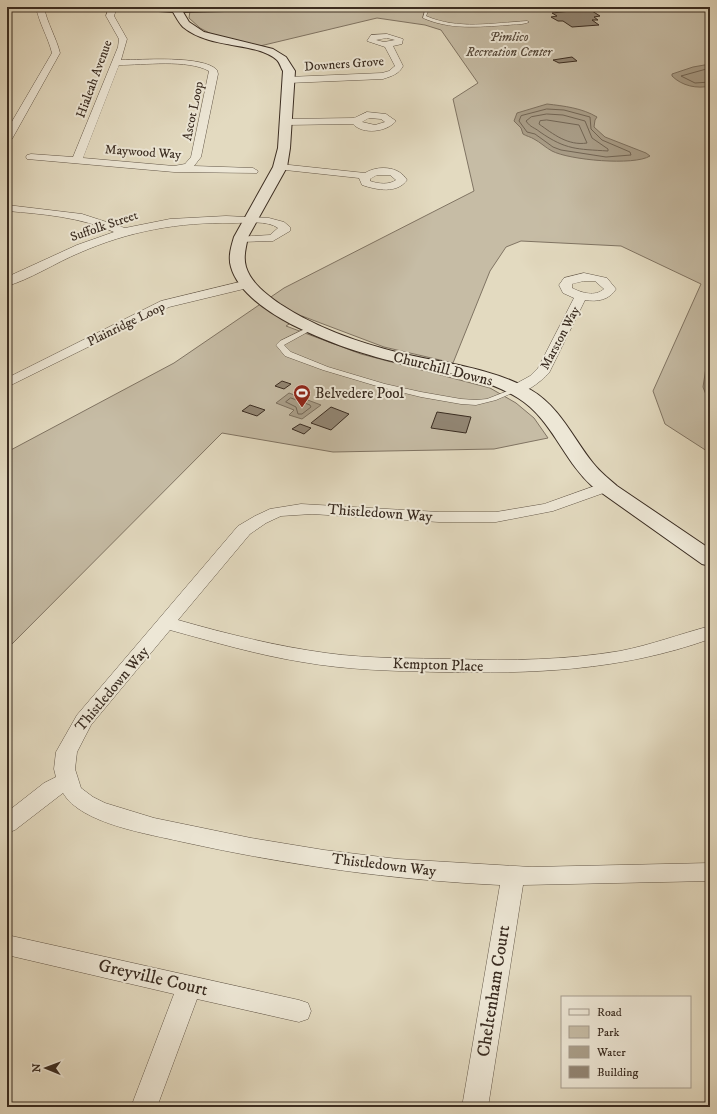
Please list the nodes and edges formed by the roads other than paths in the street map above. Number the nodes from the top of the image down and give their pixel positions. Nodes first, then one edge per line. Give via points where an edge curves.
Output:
1 (40, 7) edge
2 (113, 7) edge
3 (144, 7) edge
4 (241, 7) edge
5 (263, 7) edge
6 (428, 7) edge
7 (176, 8) junction
8 (527, 22) dead end
9 (388, 45) dead end
10 (116, 63) junction
11 (288, 80) junction
12 (356, 121) dead end
13 (285, 122) junction
14 (7, 139) edge
15 (31, 157) dead end
16 (77, 161) junction
17 (280, 167) junction
18 (174, 169) junction
19 (253, 171) dead end
20 (366, 176) dead end
21 (7, 208) edge
22 (250, 220) junction
23 (124, 232) junction
24 (240, 239) junction
25 (7, 274) edge
26 (20, 276) junction
27 (7, 282) edge
28 (248, 284) junction
29 (581, 296) dead end
30 (311, 328) junction
31 (8, 381) edge
32 (515, 390) junction
33 (606, 487) junction
34 (710, 559) edge
35 (167, 623) junction
36 (710, 632) edge
37 (67, 782) junction
38 (7, 824) edge
39 (710, 872) edge
40 (513, 875) junction
41 (7, 945) edge
42 (189, 986) junction
43 (299, 1011) dead end
44 (144, 1107) edge
45 (474, 1107) edge

1 - 14 street via 43,22 56,53
2 - 10 street, Hialeah Avenue via 110,16 123,39
3 - 7 street
4 - 5 street
4 - 7 street
6 - 8 lane via 424,17 435,23 460,25
7 - 11 street, Churchill Downs via 182,22 192,30 214,39 261,49 275,55 287,65
9 - 11 street, Downers Grove via 399,66 398,70 392,73 371,78
10 - 16 street, Hialeah Avenue
10 - 18 street, Ascot Loop via 192,63 206,65 213,70 196,157 189,166
11 - 13 street, Churchill Downs
12 - 13 street
13 - 17 street, Churchill Downs
15 - 16 street, Maywood Way
16 - 18 street, Maywood Way
17 - 20 street
17 - 22 street, Churchill Downs
18 - 19 street, Maywood Way
21 - 23 street via 73,217
22 - 23 street, Suffolk Street via 184,222
22 - 24 street, Churchill Downs
22 - 24 street via 280,224 284,231 273,238
23 - 26 street, Suffolk Street
24 - 28 street, Churchill Downs via 237,258 239,269
25 - 26 street
26 - 27 street, Suffolk Street
28 - 30 street, Churchill Downs via 256,294 276,308
28 - 31 street, Plainridge Loop via 206,292 165,304
29 - 32 street, Marston Way via 544,370 535,379
30 - 32 street, Churchill Downs via 398,358 470,373
30 - 32 lane via 280,345 288,354 348,376 431,396 480,402 490,401
32 - 33 street, Churchill Downs via 538,402 551,415 585,465
33 - 34 street, Churchill Downs
33 - 35 street, Thistledown Way via 547,508 496,517 439,517 312,509 275,512 259,518 244,530
35 - 36 street, Kempton Place via 262,648 350,662 503,667 595,662 644,653
35 - 37 street, Thistledown Way via 84,720 69,743 64,760
37 - 38 street via 51,790
37 - 40 street, Thistledown Way via 75,796 98,809 144,824 218,841 382,866
39 - 40 street, Thistledown Way
40 - 45 street, Cheltenham Court
41 - 42 street, Greyville Court
42 - 43 street, Greyville Court
42 - 44 street

